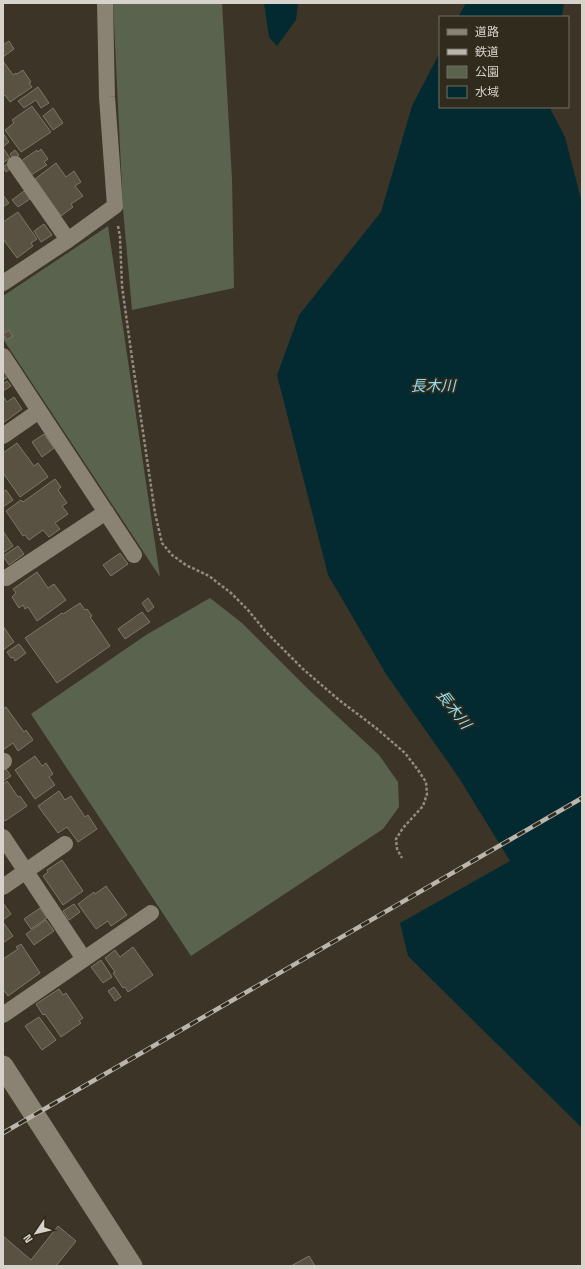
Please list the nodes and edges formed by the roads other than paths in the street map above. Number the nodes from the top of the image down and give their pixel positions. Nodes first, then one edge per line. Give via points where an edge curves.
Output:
1 (105, 3) edge
2 (15, 164) dead end
3 (68, 240) junction
4 (3, 283) edge
5 (3, 356) edge
6 (39, 411) junction
7 (3, 436) edge
8 (106, 512) junction
9 (134, 555) dead end
10 (6, 578) dead end
11 (3, 836) edge
12 (65, 844) dead end
13 (26, 871) junction
14 (3, 887) edge
15 (151, 913) dead end
16 (84, 959) junction
17 (3, 1015) edge
18 (3, 1066) edge
19 (132, 1266) edge

1 - 3 street via 107,96 115,206
2 - 3 street
3 - 4 street
5 - 6 street
6 - 7 street
6 - 8 street
8 - 9 street
8 - 10 street
11 - 13 street
12 - 13 street
13 - 14 street
13 - 16 street
15 - 16 street
16 - 17 street
18 - 19 street

